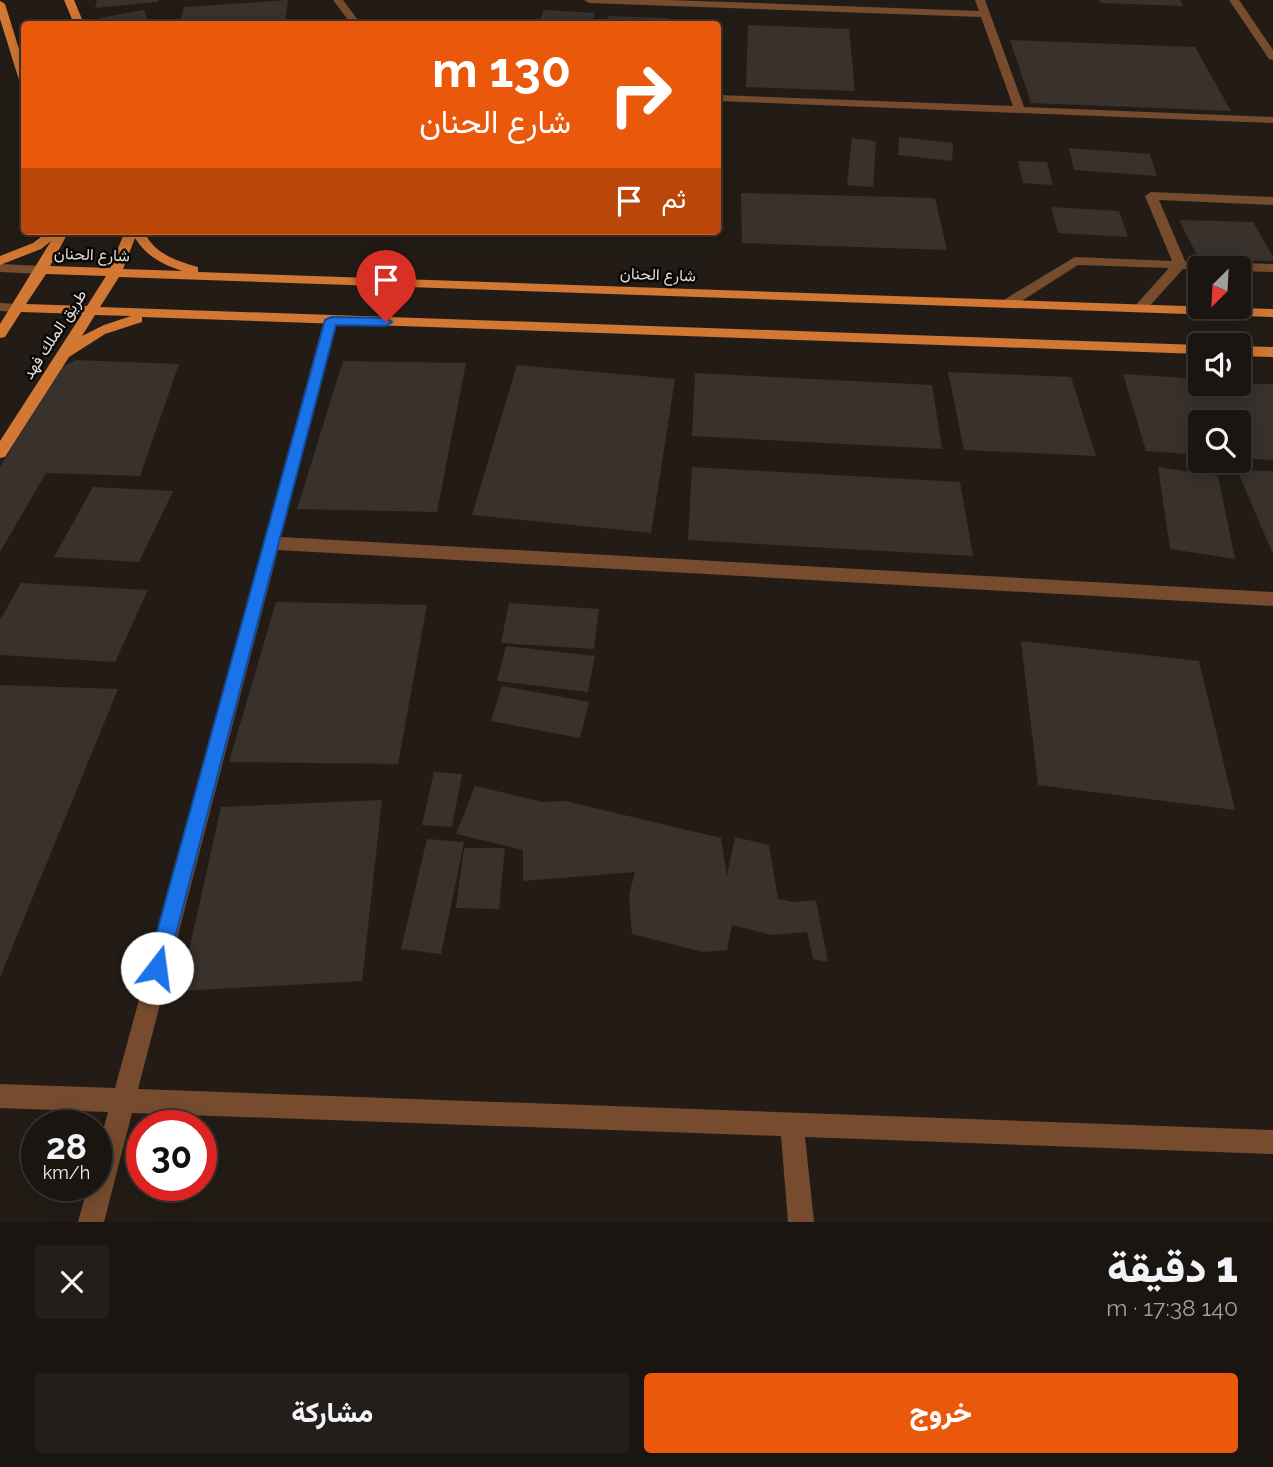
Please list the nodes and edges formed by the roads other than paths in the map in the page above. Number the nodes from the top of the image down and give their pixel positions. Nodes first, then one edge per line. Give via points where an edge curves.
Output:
1 (69, 0) edge
2 (338, 0) edge
3 (589, 0) edge
4 (980, 0) edge
5 (1234, 0) edge
6 (0, 4) edge
7 (985, 14) junction
8 (78, 21) edge
9 (354, 21) edge
10 (1256, 32) junction
11 (1273, 32) edge
12 (1273, 57) edge
13 (21, 70) edge
14 (721, 98) edge
15 (1020, 110) junction
16 (1273, 120) edge
17 (1273, 201) edge
18 (52, 235) edge
19 (61, 235) edge
20 (129, 235) edge
21 (139, 235) edge
22 (0, 261) edge
23 (1180, 264) junction
24 (0, 268) edge
25 (1273, 268) edge
26 (42, 270) junction
27 (115, 273) junction
28 (216, 276) junction
29 (1007, 304) junction
30 (0, 307) edge
31 (18, 308) junction
32 (1140, 308) junction
33 (90, 311) junction
34 (1273, 313) edge
35 (159, 314) junction
36 (331, 320) junction
37 (0, 334) edge
38 (1188, 350) edge
39 (1251, 351) edge
40 (1273, 352) edge
41 (55, 364) junction
42 (0, 453) edge
43 (271, 543) junction
44 (1273, 599) edge
45 (0, 1096) edge
46 (121, 1101) junction
47 (792, 1124) junction
48 (1273, 1142) edge
49 (91, 1222) edge
50 (801, 1222) edge

1 - 8 main road
2 - 9 street
3 - 7 street
4 - 7 street
5 - 10 street
6 - 13 main road
7 - 15 street
10 - 11 street
10 - 12 street
14 - 15 street
15 - 16 street
17 - 23 street via 1151,196
18 - 22 main road
19 - 26 main road
20 - 27 main road, طريق الملك فهد
21 - 28 main road via 152,251 176,265
23 - 25 street
23 - 29 street via 1075,261
23 - 32 street
24 - 26 street
26 - 27 main road, شارع الحنان
26 - 31 main road
27 - 28 main road, شارع الحنان
27 - 33 main road, طريق الملك فهد
28 - 29 main road, شارع الحنان
29 - 32 main road, شارع الحنان
30 - 31 street
31 - 33 main road
31 - 37 main road
32 - 34 main road, شارع الحنان
33 - 35 main road
33 - 41 main road, طريق الملك فهد
35 - 36 main road
35 - 41 main road via 103,329
36 - 38 main road
36 - 43 street
39 - 40 main road
41 - 42 main road, طريق الملك فهد
43 - 44 street
43 - 46 street
45 - 46 street
46 - 47 street
46 - 49 street
47 - 48 street
47 - 50 street

